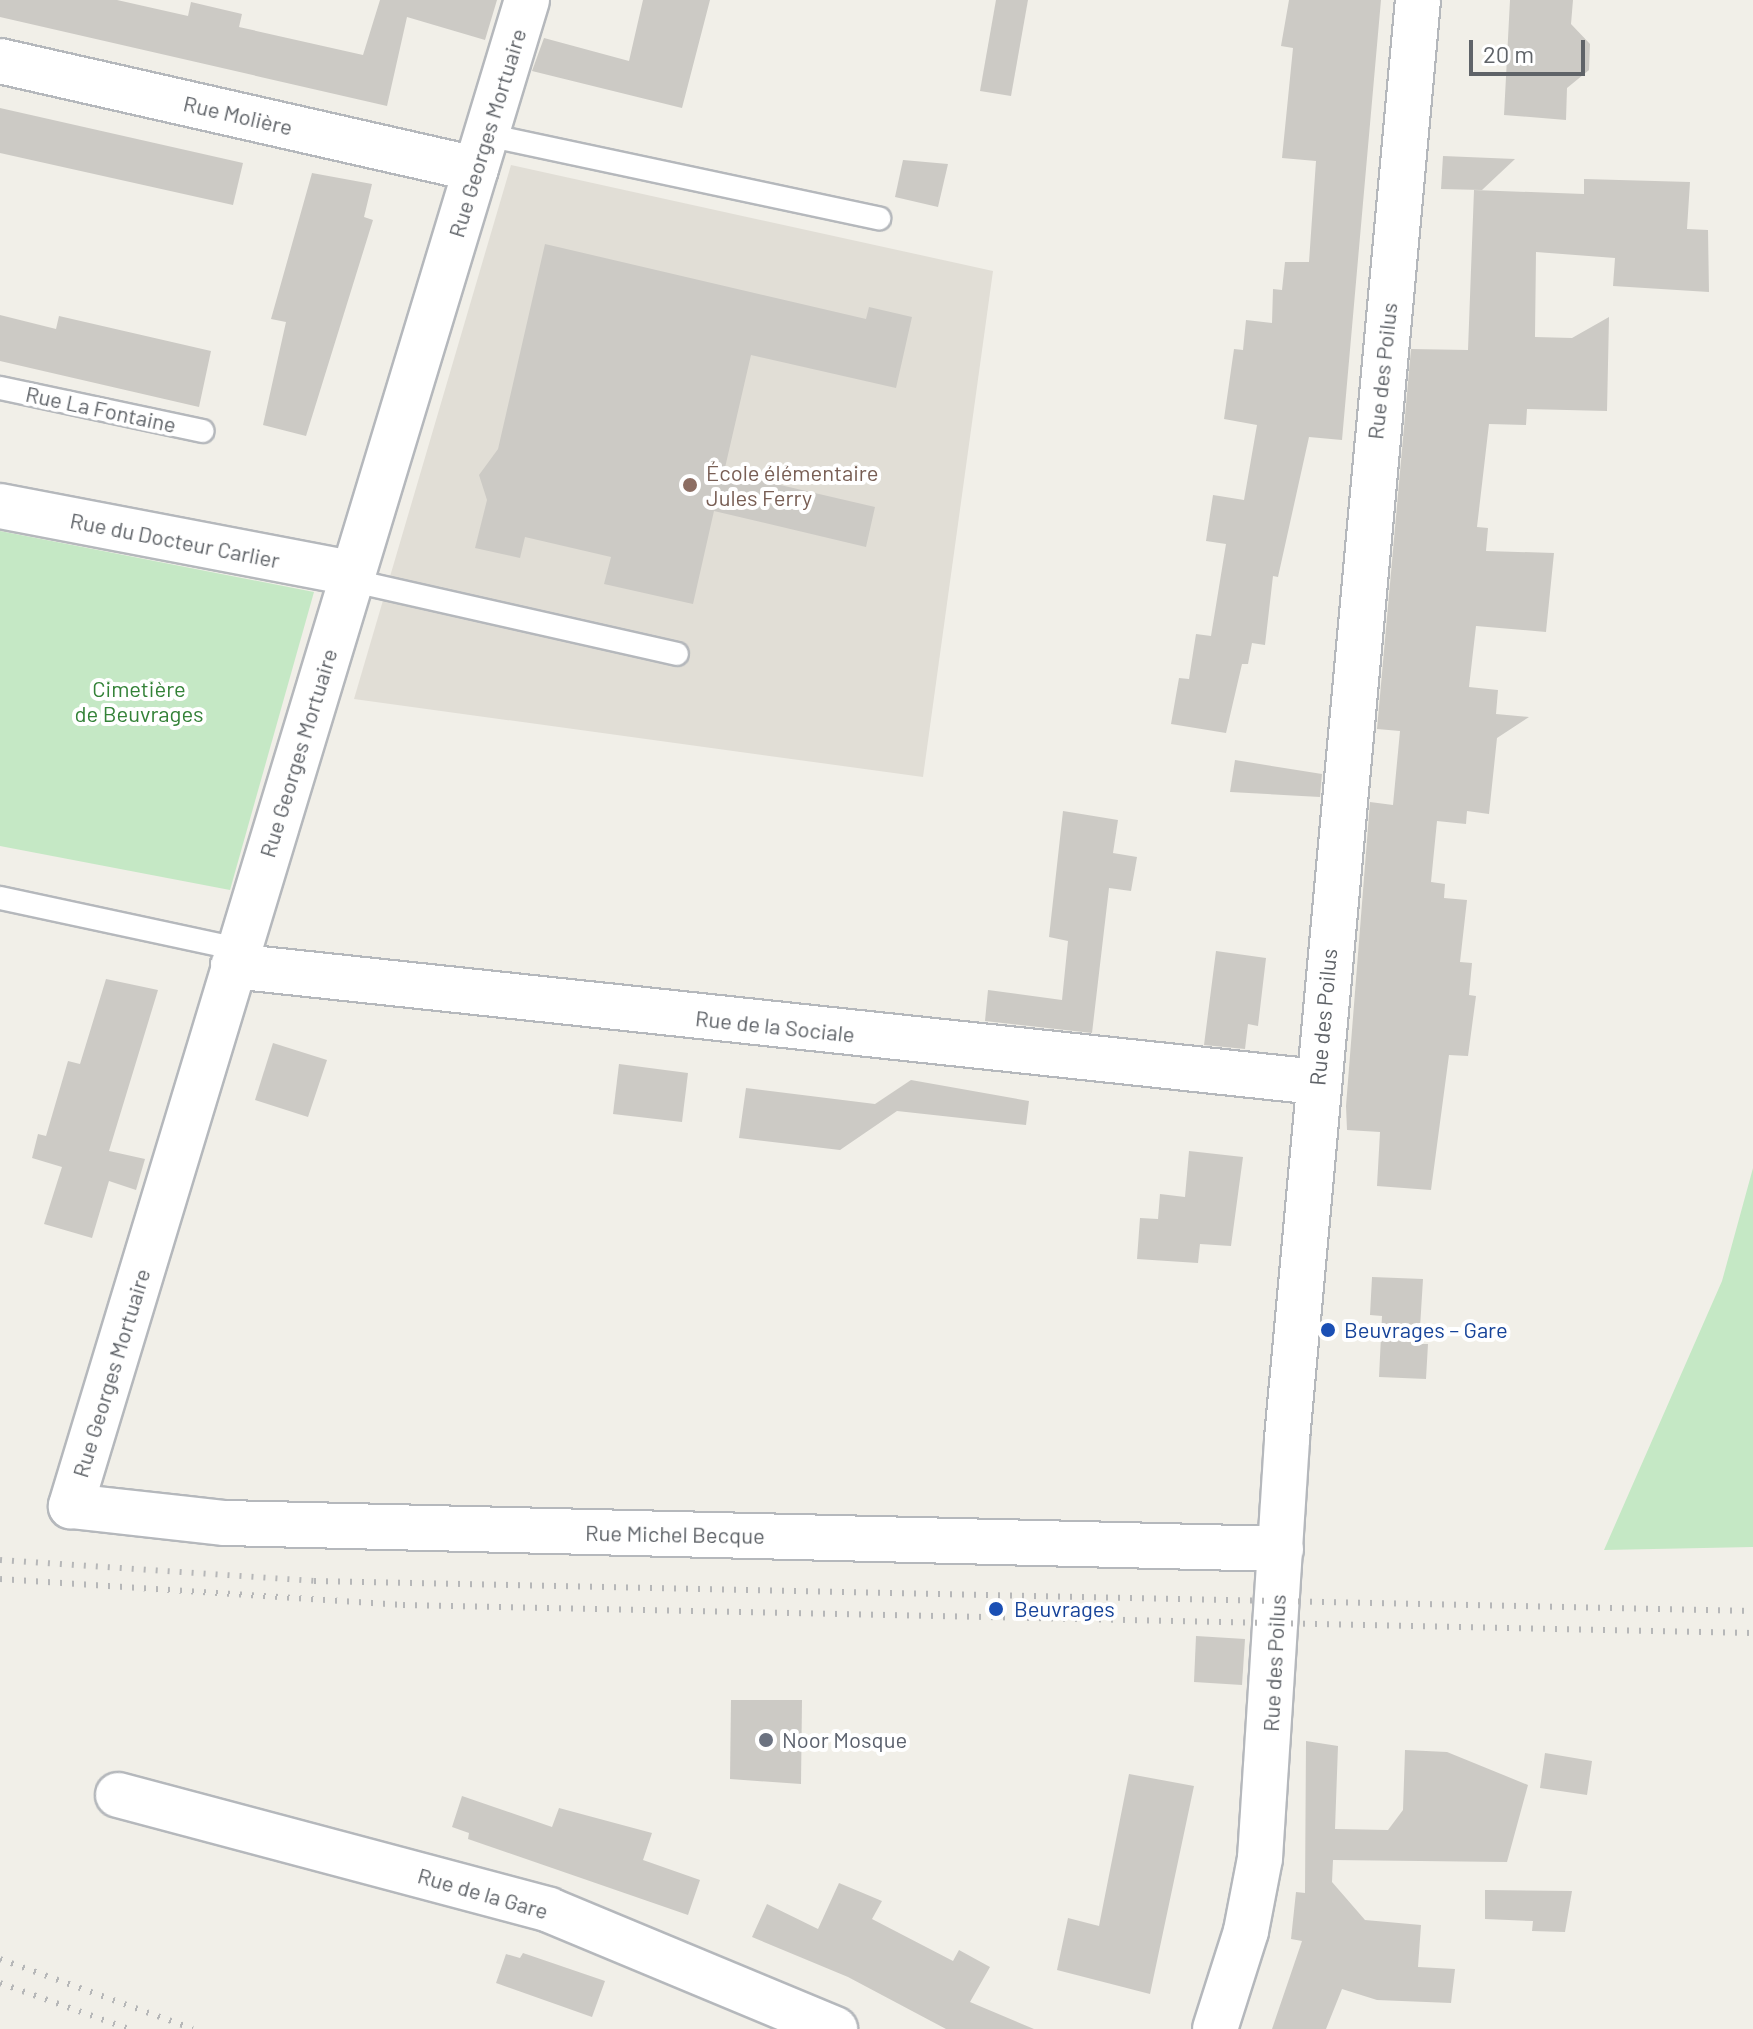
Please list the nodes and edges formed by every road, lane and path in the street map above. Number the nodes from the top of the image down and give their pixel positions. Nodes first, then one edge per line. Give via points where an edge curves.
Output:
1 (527, 0) edge
2 (1418, 0) edge
3 (0, 61) edge
4 (481, 152) junction
5 (879, 218) dead end
6 (0, 388) edge
7 (202, 431) dead end
8 (0, 506) edge
9 (350, 576) junction
10 (677, 654) dead end
11 (0, 898) edge
12 (236, 957) junction
13 (1317, 1082) junction
14 (71, 1506) joint
15 (1281, 1549) junction
16 (118, 1795) dead end
17 (835, 2029) edge
18 (1215, 2029) edge

1 - 4 street, Rue Georges Mortuaire
2 - 13 street, Rue des Poilus
3 - 4 street, Rue Molière
4 - 5 lane
4 - 9 street, Rue Georges Mortuaire
6 - 7 lane, Rue La Fontaine
8 - 9 street, Rue du Docteur Carlier
9 - 10 lane
9 - 12 street, Rue Georges Mortuaire
11 - 12 lane
12 - 13 street, Rue de la Sociale
12 - 14 street, Rue Georges Mortuaire
13 - 15 street, Rue des Poilus
14 - 15 street, Rue Michel Becque via 225,1523
15 - 18 street, Rue des Poilus via 1260,1858 1246,1931
16 - 17 street, Rue de la Gare via 549,1910

